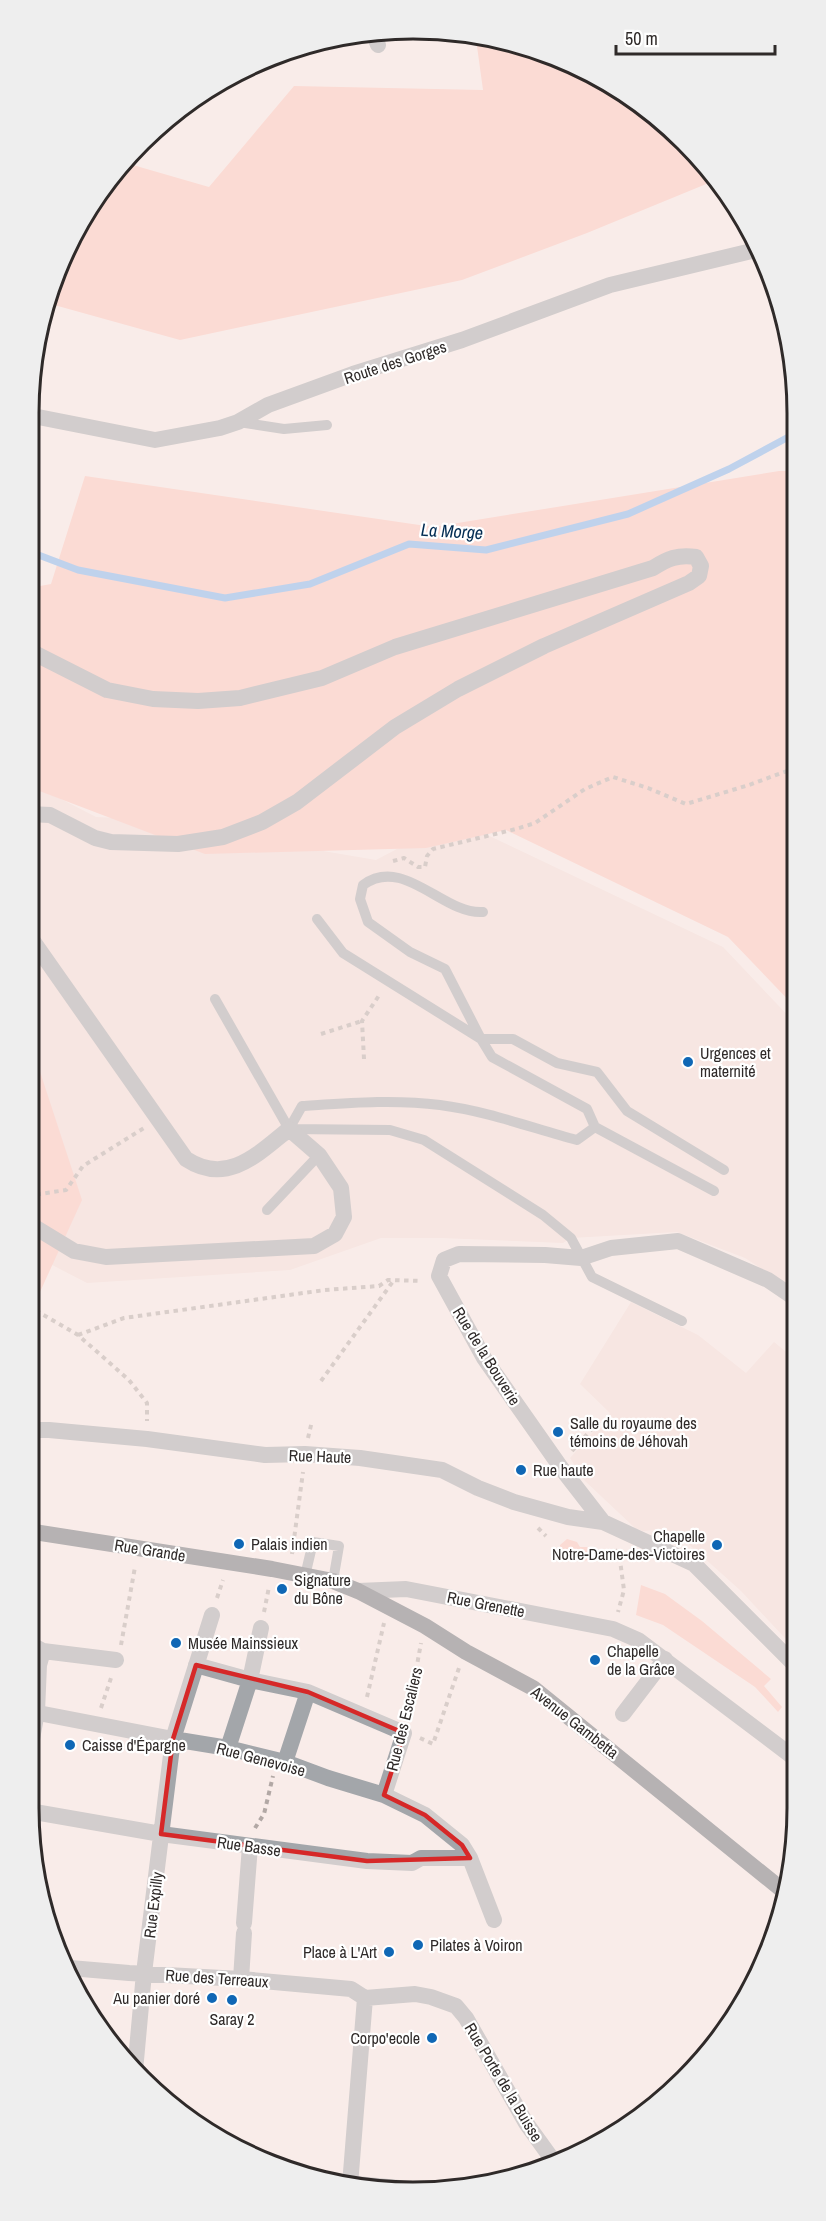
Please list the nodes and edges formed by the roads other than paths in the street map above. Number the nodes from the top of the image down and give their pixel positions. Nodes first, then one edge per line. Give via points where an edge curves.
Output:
1 (750, 251) edge
2 (39, 417) edge
3 (238, 422) junction
4 (327, 426) dead end
5 (39, 656) edge
6 (39, 814) edge
7 (483, 912) dead end
8 (317, 919) dead end
9 (39, 949) edge
10 (215, 999) dead end
11 (481, 1039) junction
12 (595, 1127) junction
13 (289, 1129) junction
14 (319, 1155) junction
15 (724, 1170) dead end
16 (714, 1191) dead end
17 (267, 1210) dead end
18 (39, 1230) edge
19 (581, 1258) junction
20 (787, 1293) edge
21 (682, 1322) dead end
22 (39, 1430) edge
23 (603, 1522) junction
24 (39, 1533) edge
25 (272, 1569) joint
26 (297, 1574) junction
27 (333, 1581) junction
28 (358, 1591) junction
29 (212, 1615) road end
30 (261, 1628) road end
31 (39, 1647) edge
32 (787, 1657) edge
33 (665, 1659) junction
34 (116, 1660) road end
35 (196, 1665) junction
36 (250, 1680) junction
37 (308, 1692) junction
38 (39, 1712) edge
39 (623, 1714) dead end
40 (39, 1724) edge
41 (42, 1731) dead end
42 (173, 1739) junction
43 (228, 1748) junction
44 (787, 1752) edge
45 (158, 1754) dead end
46 (281, 1761) junction
47 (384, 1795) junction
48 (39, 1813) edge
49 (157, 1830) junction
50 (250, 1846) junction
51 (470, 1858) junction
52 (779, 1887) edge
53 (494, 1920) dead end
54 (76, 1968) edge
55 (144, 1973) junction
56 (241, 1979) junction
57 (364, 1997) junction
58 (136, 2059) edge
59 (550, 2156) edge
60 (350, 2177) edge

1 - 3 street, Route des Gorges via 610,285 268,405
2 - 3 street, Route des Gorges via 154,440
3 - 4 lane via 284,429
5 - 6 street via 107,690 153,699 240,698 322,678 395,647 653,568 669,558 696,557 701,566 699,576 689,583 544,646 458,689 394,727 297,802 262,822 223,837 178,844 111,842 50,815
7 - 11 lane via 471,913 393,877 381,876 363,885 360,899 368,922 445,969
8 - 11 lane via 343,953
9 - 13 street via 186,1159 213,1169 230,1168 250,1161
10 - 13 lane
11 - 12 lane via 492,1057 587,1109
11 - 15 lane via 513,1039 557,1063 597,1072 627,1111
12 - 13 lane via 577,1140 483,1113 382,1101 302,1106
12 - 16 lane
13 - 14 street
13 - 19 lane via 390,1130 424,1140 543,1215 571,1238
14 - 17 lane
14 - 18 street via 341,1188 344,1217 335,1234 314,1246 106,1257 74,1251
19 - 20 street via 611,1248 678,1241 768,1280
19 - 21 lane via 592,1278
19 - 23 street, Rue de la Bouverie via 459,1254 444,1260 439,1276 484,1358
22 - 23 street, Rue Haute via 147,1438 265,1455 360,1458 442,1470 514,1502
23 - 32 street via 694,1564
24 - 25 main road, Rue Grande
25 - 26 main road, Avenue Gambetta
26 - 27 main road, Avenue Gambetta
26 - 27 lane via 313,1542 339,1546
27 - 28 main road, Avenue Gambetta
28 - 33 street, Rue Grenette via 406,1589 616,1621
28 - 52 main road, Avenue Gambetta via 533,1688
29 - 35 street, Rue Expilly
30 - 36 street
31 - 34 street
33 - 39 street
33 - 44 street, Rue Grenette
35 - 36 street
35 - 42 street, Rue Expilly
36 - 37 street
36 - 43 street
37 - 46 street
37 - 47 street, Rue des Escaliers via 404,1732
38 - 42 street, Rue Genevoise
40 - 41 street
42 - 43 street, Rue Genevoise
42 - 45 street
42 - 49 street, Rue Expilly
43 - 46 street, Rue Genevoise
46 - 47 street, Rue Genevoise
47 - 51 street, Rue Genevoise via 425,1815 462,1845
48 - 49 street, Rue Basse
49 - 50 street, Rue Basse
49 - 55 street, Rue Expilly
50 - 51 street, Rue Basse via 367,1861 412,1863 421,1858
50 - 56 street
51 - 53 street
54 - 55 street, Rue des Terreaux
55 - 56 street, Rue des Terreaux
55 - 58 street, Rue Expilly
56 - 57 street, Rue des Terreaux via 351,1989
57 - 59 street, Rue Porte de la Buisse via 415,1994 456,2006
57 - 60 street

